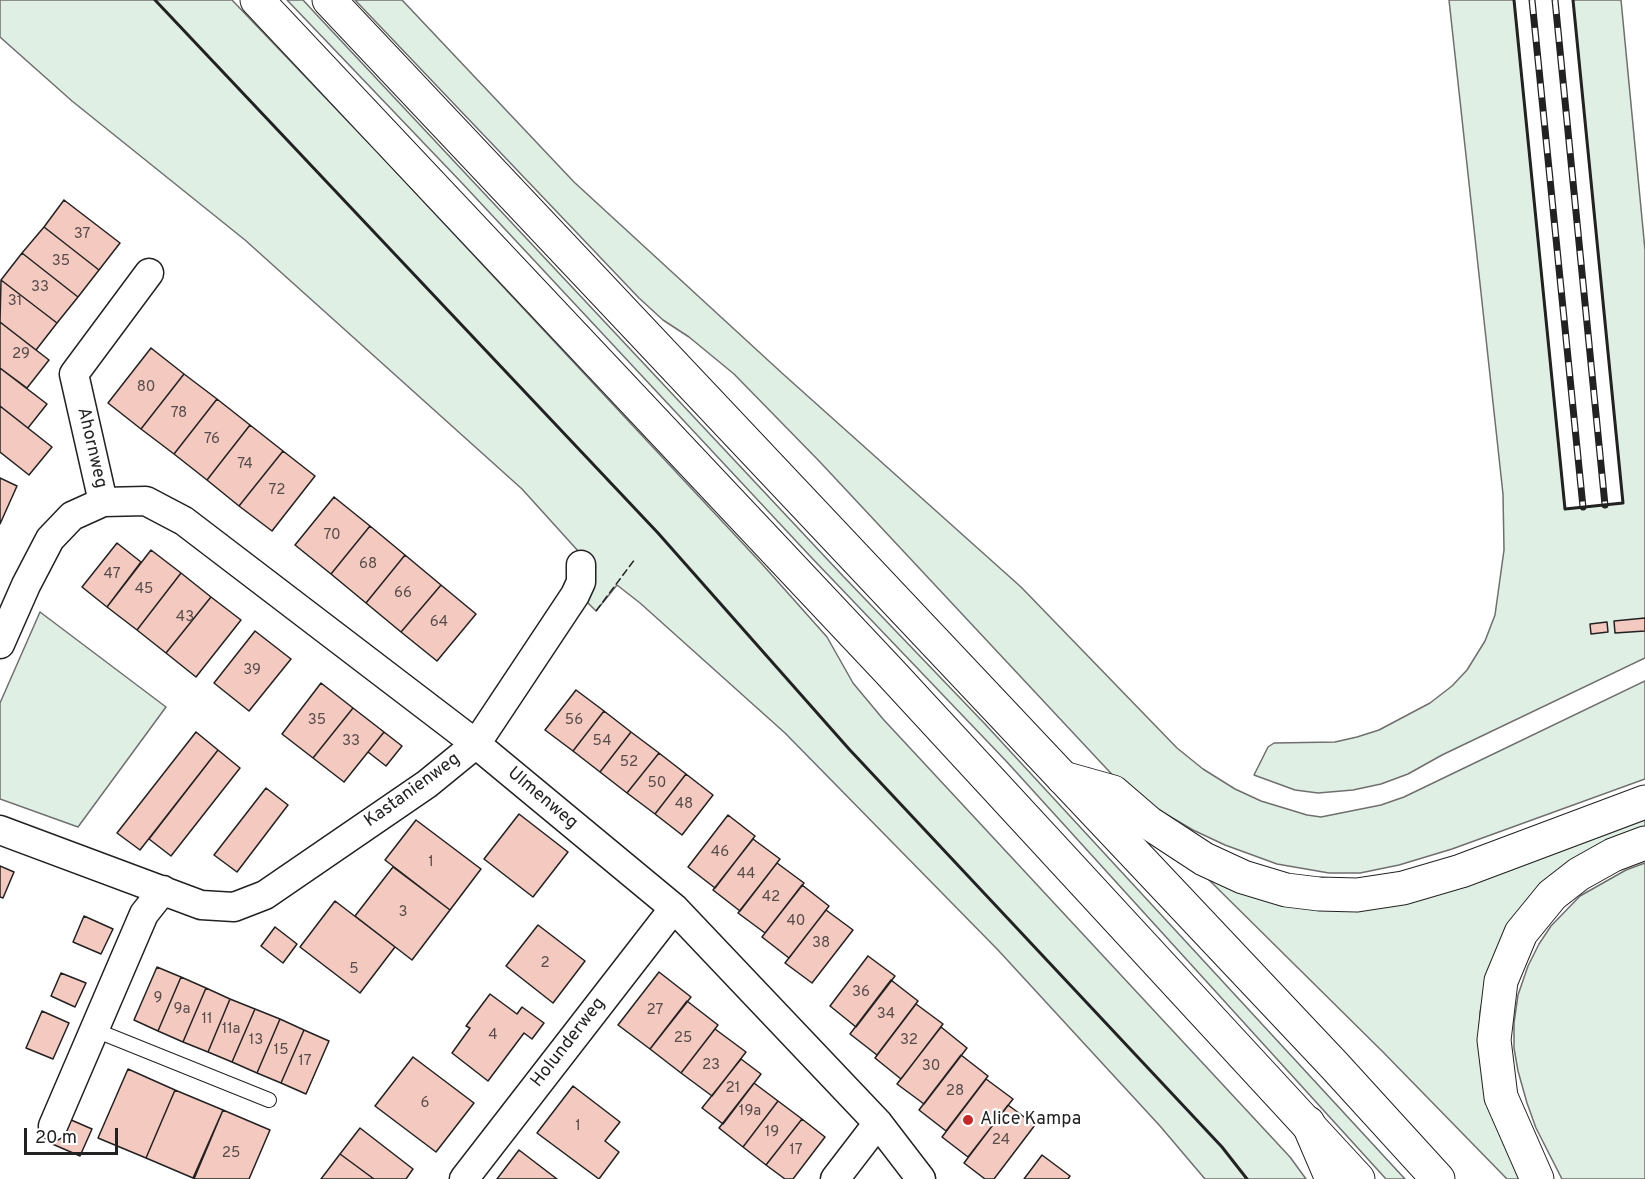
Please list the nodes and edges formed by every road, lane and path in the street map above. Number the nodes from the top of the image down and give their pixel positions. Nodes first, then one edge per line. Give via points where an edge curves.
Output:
1 (257, 0) edge
2 (329, 0) edge
3 (149, 273) dead end
4 (103, 502) junction
5 (581, 565) dead end
6 (0, 644) edge
7 (476, 744) junction
8 (1063, 778) junction
9 (1645, 802) edge
10 (0, 830) edge
11 (1645, 843) edge
12 (163, 890) junction
13 (674, 908) junction
14 (95, 1030) junction
15 (269, 1100) dead end
16 (878, 1123) junction
17 (1308, 1123) junction
18 (53, 1126) dead end
19 (464, 1179) edge
20 (835, 1179) edge
21 (921, 1179) edge
22 (1332, 1179) edge
23 (1358, 1179) edge
24 (1438, 1179) edge
25 (1537, 1179) edge

1 - 17 highway
2 - 8 highway
3 - 4 street, Ahornweg via 74,374
4 - 6 street, Ahornweg via 72,516 50,539
4 - 7 street, Ulmenweg via 146,501 184,521
5 - 7 street, Kastanienweg via 581,582 575,595
7 - 12 street, Kastanienweg via 427,784 265,895 234,907 201,905
7 - 13 street, Ulmenweg
8 - 9 highway via 1113,792 1149,823 1204,859 1243,877 1286,890 1319,894 1357,895 1403,888 1461,871
8 - 24 highway
10 - 12 street, Kastanienweg
11 - 25 highway via 1587,869 1552,895 1521,933 1501,981 1494,1040 1501,1097
12 - 14 street via 144,914
13 - 16 street, Ulmenweg
13 - 19 street, Holunderweg
14 - 15 lane
14 - 18 street
16 - 20 street
16 - 21 street, Ulmenweg
17 - 22 highway
17 - 23 highway

